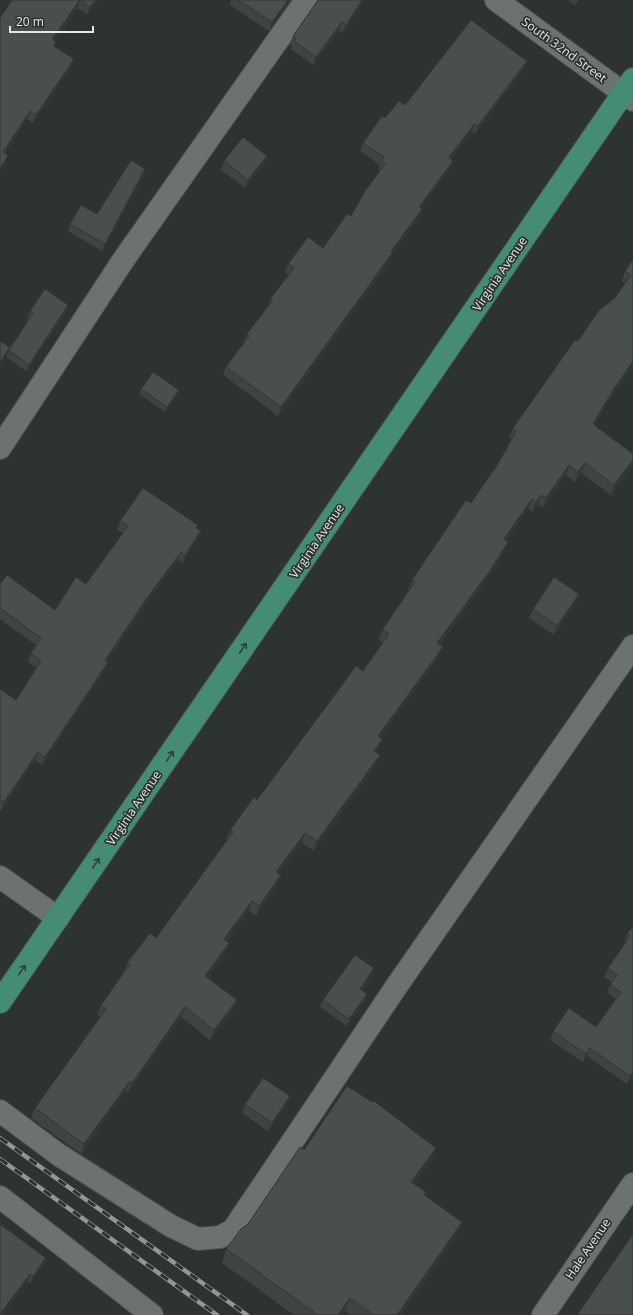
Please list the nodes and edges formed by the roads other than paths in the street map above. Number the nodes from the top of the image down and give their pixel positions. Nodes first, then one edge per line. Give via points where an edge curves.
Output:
1 (306, 0) edge
2 (496, 0) edge
3 (630, 91) edge
4 (0, 448) edge
5 (633, 646) edge
6 (0, 877) edge
7 (58, 918) junction
8 (0, 1002) edge
9 (0, 1110) edge
10 (633, 1184) edge
11 (0, 1197) edge
12 (152, 1315) edge
13 (543, 1315) edge

1 - 4 street via 124,259
2 - 3 street, South 32nd Street
7 -> 3 main road, Virginia Avenue
5 - 9 street via 396,987 233,1230 220,1237 198,1239 171,1226 59,1155
6 - 7 street
8 -> 7 main road, Virginia Avenue
10 - 13 street, Hale Avenue
11 - 12 street

